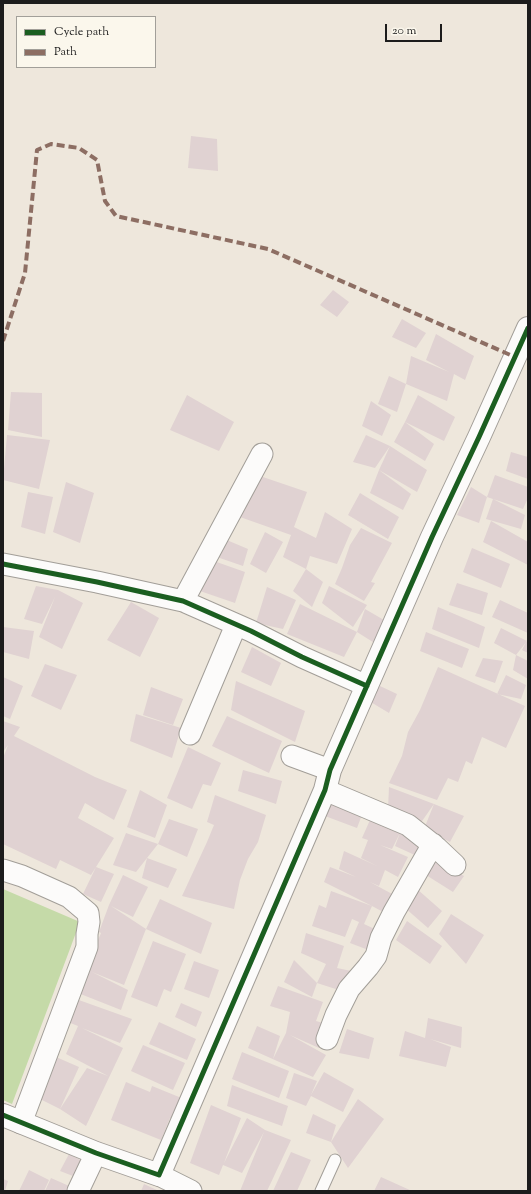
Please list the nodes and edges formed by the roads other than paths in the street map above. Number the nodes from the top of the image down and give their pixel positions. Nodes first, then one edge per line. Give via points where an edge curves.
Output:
1 (528, 328) edge
2 (522, 355) edge
3 (262, 454) dead end
4 (3, 564) edge
5 (183, 601) junction
6 (236, 625) junction
7 (367, 686) junction
8 (190, 734) dead end
9 (292, 756) dead end
10 (327, 780) junction
11 (433, 844) junction
12 (455, 865) dead end
13 (3, 870) edge
14 (327, 1039) dead end
15 (12, 1119) edge
16 (96, 1153) junction
17 (335, 1160) dead end
18 (159, 1175) junction
19 (78, 1191) edge
20 (191, 1191) edge
21 (321, 1191) edge

1 - 2 street
2 - 7 street via 479,437 432,537
3 - 5 street
4 - 5 street
5 - 6 street
6 - 7 street
6 - 8 street
7 - 10 street
9 - 10 street
10 - 11 street via 408,825
10 - 18 street
11 - 12 street
11 - 14 street via 394,912 381,938 376,956 348,989
13 - 15 street via 69,897 88,913 89,922 87,947
15 - 16 street
16 - 18 street
16 - 19 street
17 - 21 lane
18 - 20 street

